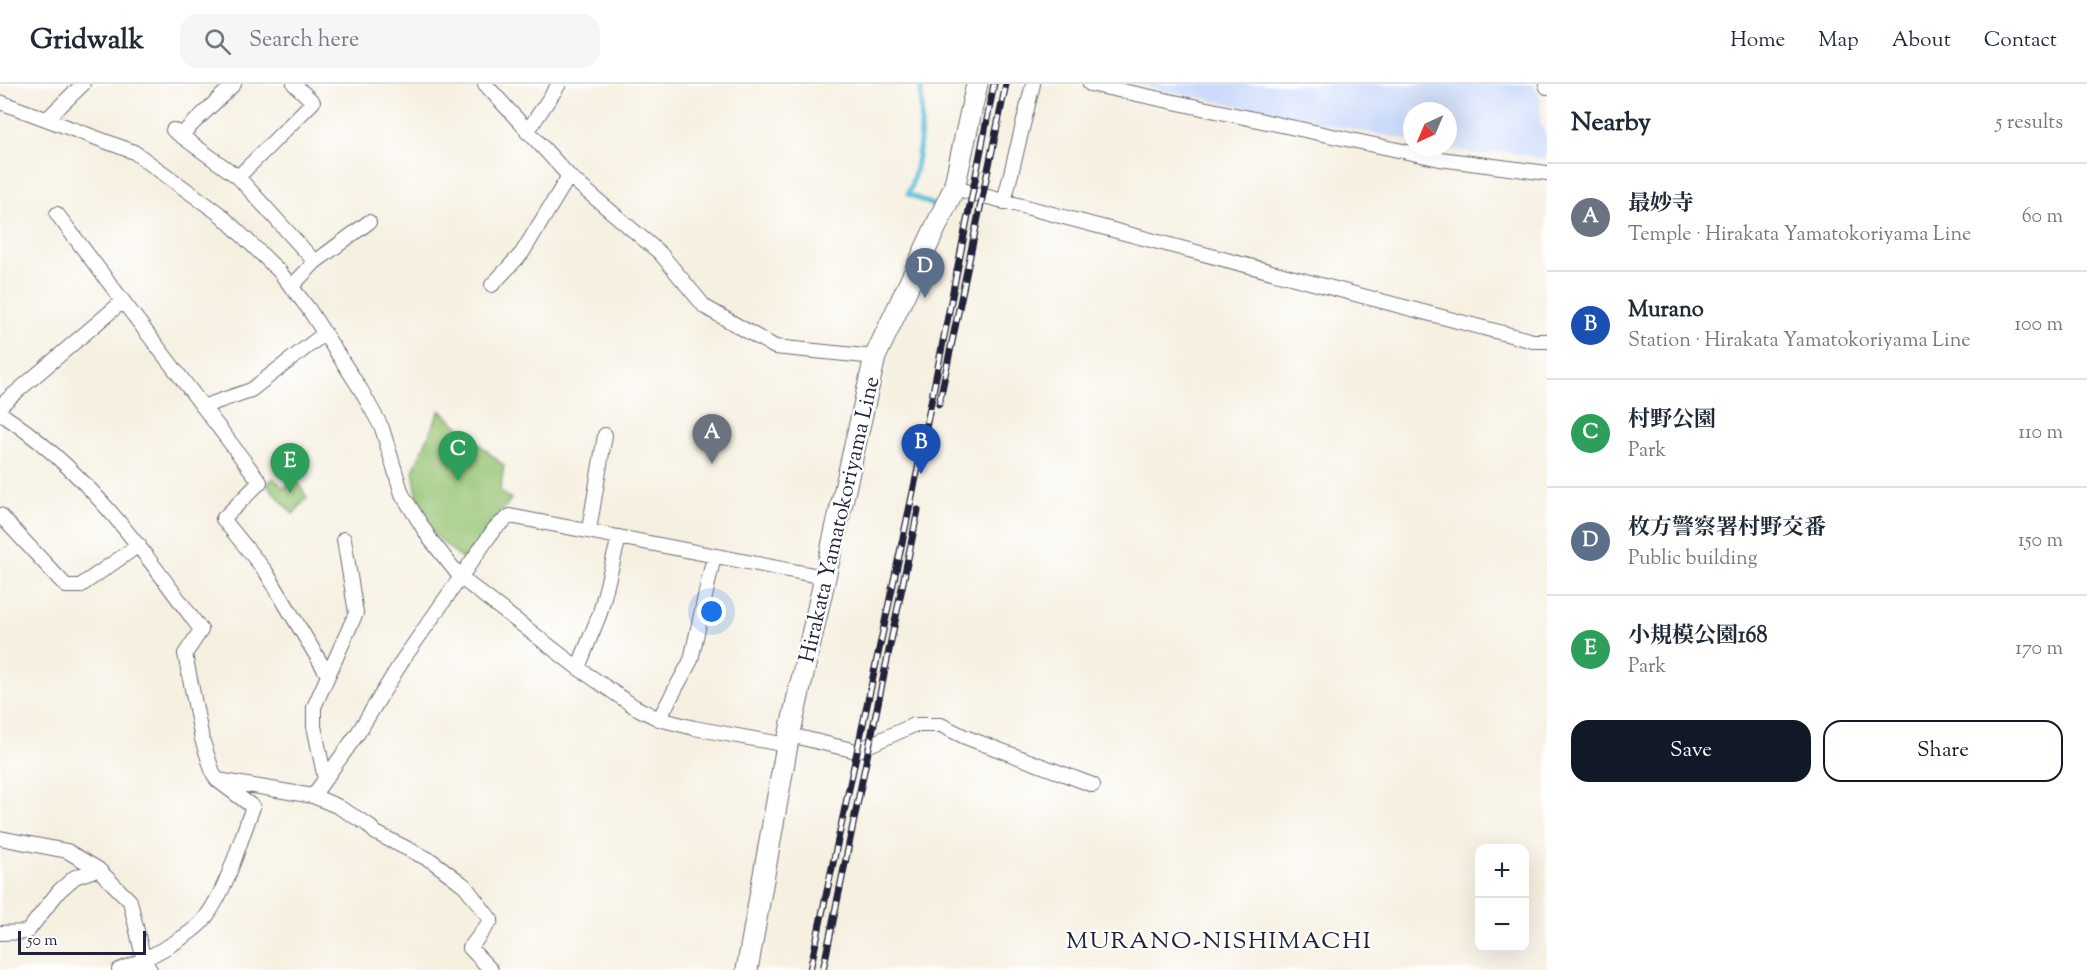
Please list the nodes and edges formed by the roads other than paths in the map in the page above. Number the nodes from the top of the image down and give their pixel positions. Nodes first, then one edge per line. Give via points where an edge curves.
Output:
1 (83, 84) edge
2 (234, 84) edge
3 (294, 84) edge
4 (485, 84) edge
5 (559, 84) edge
6 (977, 84) edge
7 (1033, 84) edge
8 (1090, 84) edge
9 (0, 102) edge
10 (48, 118) junction
11 (527, 132) junction
12 (1547, 173) edge
13 (569, 176) junction
14 (238, 177) junction
15 (954, 188) junction
16 (1004, 202) junction
17 (57, 214) dead end
18 (369, 222) dead end
19 (315, 262) junction
20 (492, 285) dead end
21 (291, 287) junction
22 (123, 301) junction
23 (325, 333) junction
24 (1547, 341) edge
25 (875, 357) junction
26 (0, 406) edge
27 (205, 406) junction
28 (0, 413) edge
29 (605, 435) dead end
30 (0, 515) edge
31 (589, 530) junction
32 (619, 537) junction
33 (344, 539) dead end
34 (139, 545) junction
35 (714, 556) junction
36 (824, 577) junction
37 (461, 578) junction
38 (578, 668) junction
39 (328, 675) junction
40 (658, 719) junction
41 (788, 740) junction
42 (325, 779) junction
43 (217, 780) junction
44 (1093, 785) dead end
45 (313, 796) junction
46 (0, 838) edge
47 (98, 869) junction
48 (0, 933) edge
49 (147, 965) edge
50 (120, 970) edge
51 (491, 970) edge
52 (747, 970) edge

1 - 10 street
2 - 14 street via 177,133
3 - 14 street via 314,102
4 - 11 street
5 - 11 street
6 - 15 main road, Hirakata Yamatokoriyama Line
7 - 16 street
8 - 12 street via 1440,159
9 - 10 street
10 - 21 street via 134,152 221,215
11 - 13 street
13 - 20 street via 522,253
13 - 25 street via 660,253 705,307 775,347
14 - 19 street
15 - 16 street
15 - 25 main road, Hirakata Yamatokoriyama Line
16 - 24 street via 1533,341
17 - 22 street
18 - 19 street
19 - 21 street
21 - 23 street
22 - 26 street
22 - 27 street
23 - 27 street via 251,390
23 - 37 street via 382,428 402,494
25 - 36 main road, Hirakata Yamatokoriyama Line
27 - 39 street via 260,482 223,519 266,572
28 - 34 street via 67,464
29 - 31 street
30 - 34 street via 66,586 80,586
31 - 32 street
31 - 37 street via 510,516 495,528
32 - 35 street
32 - 38 street via 600,613
33 - 39 street via 356,613
34 - 43 street via 201,630 184,654 202,739
35 - 36 street
35 - 40 street via 691,660
36 - 41 main road, Hirakata Yamatokoriyama Line
37 - 38 street
37 - 42 street
38 - 40 street
39 - 42 street via 314,707
40 - 41 street
41 - 44 street via 856,751 914,725 941,725
41 - 52 main road, Hirakata Yamatokoriyama Line
42 - 45 street
43 - 45 street
43 - 49 street via 253,807 220,893 205,920
45 - 51 street via 432,861 465,886 491,920 470,948
46 - 47 street via 66,851
47 - 48 street via 75,877 58,891 27,932
47 - 49 street via 130,901
49 - 50 street

